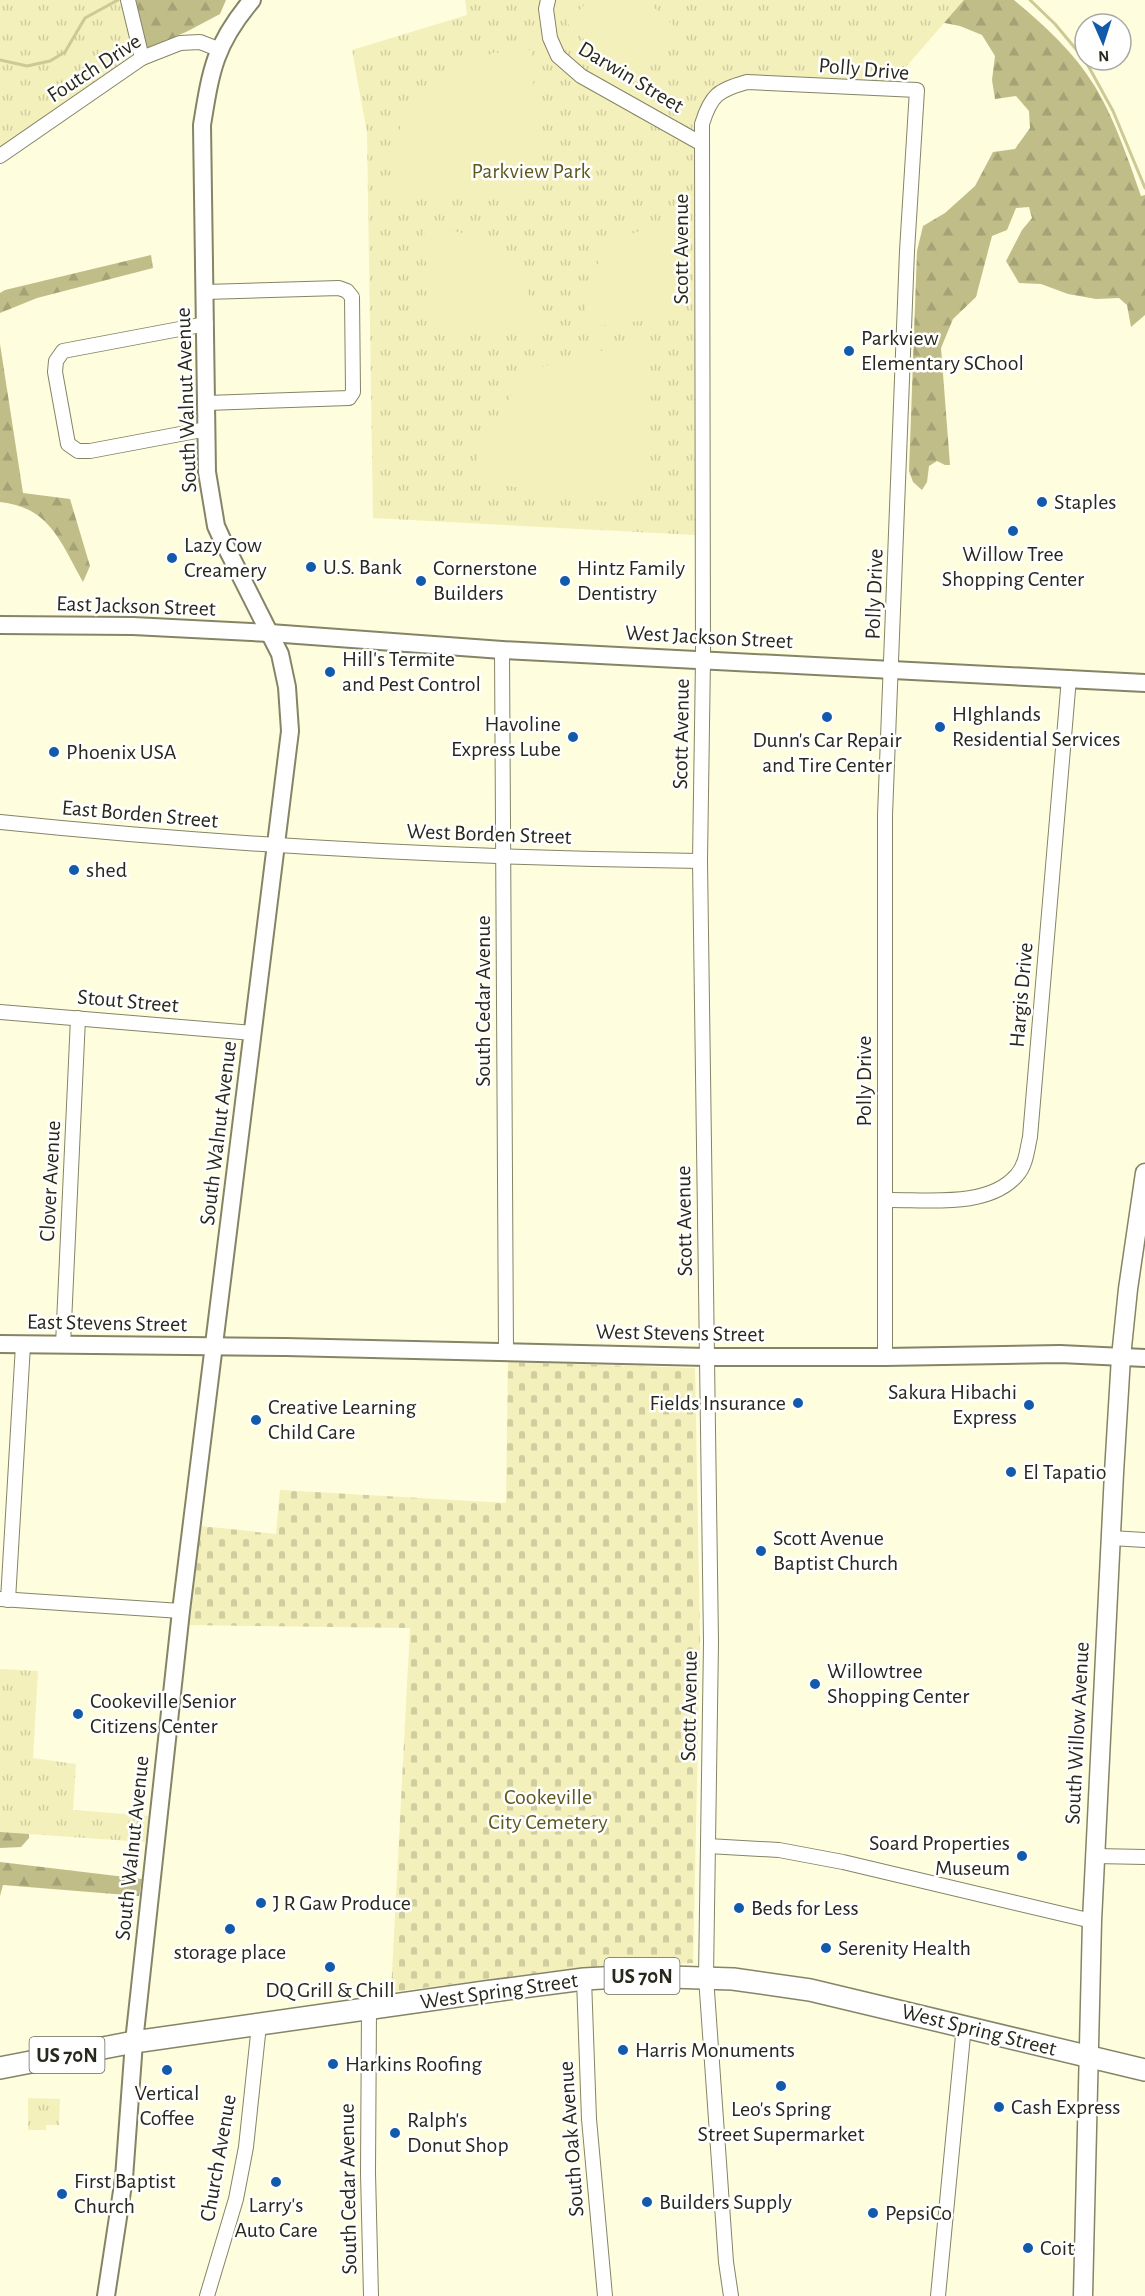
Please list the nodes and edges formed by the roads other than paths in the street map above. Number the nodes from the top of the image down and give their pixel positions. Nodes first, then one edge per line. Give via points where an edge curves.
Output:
1 (128, 0) edge
2 (252, 0) edge
3 (548, 0) edge
4 (218, 49) junction
5 (142, 58) junction
6 (702, 144) junction
7 (0, 156) edge
8 (205, 292) junction
9 (206, 324) junction
10 (207, 403) junction
11 (207, 429) junction
12 (0, 625) edge
13 (270, 633) junction
14 (502, 650) junction
15 (703, 659) junction
16 (892, 670) junction
17 (1069, 678) junction
18 (1145, 683) edge
19 (0, 822) edge
20 (277, 847) junction
21 (503, 857) junction
22 (700, 861) junction
23 (0, 1012) edge
24 (78, 1018) junction
25 (253, 1033) junction
26 (1145, 1173) edge
27 (885, 1200) junction
28 (0, 1344) edge
29 (23, 1345) junction
30 (63, 1345) junction
31 (214, 1346) junction
32 (506, 1352) junction
33 (706, 1357) junction
34 (1121, 1357) junction
35 (885, 1358) junction
36 (1145, 1358) edge
37 (1111, 1538) junction
38 (1145, 1540) edge
39 (4, 1600) edge
40 (181, 1611) junction
41 (708, 1846) junction
42 (1095, 1856) junction
43 (1145, 1857) edge
44 (1092, 1921) junction
45 (706, 1977) junction
46 (584, 1979) junction
47 (369, 2009) junction
48 (259, 2025) junction
49 (964, 2025) junction
50 (134, 2042) junction
51 (1088, 2055) junction
52 (0, 2068) edge
53 (1145, 2070) edge
54 (106, 2296) edge
55 (207, 2296) edge
56 (371, 2296) edge
57 (605, 2296) edge
58 (730, 2296) edge
59 (938, 2296) edge
60 (1083, 2296) edge

1 - 5 street
2 - 4 street, South Walnut Avenue
3 - 6 street, Darwin Street via 550,38 558,56 581,76
4 - 5 street, Foutch Drive via 200,42 180,43
4 - 8 street, South Walnut Avenue via 202,124
5 - 7 street, Foutch Drive
6 - 15 street, Scott Avenue
6 - 16 street, Polly Drive via 702,124 708,105 724,88 747,82 917,90 907,251
8 - 9 street, South Walnut Avenue
8 - 10 street via 339,288 352,297 353,392 349,398
9 - 10 street, South Walnut Avenue
9 - 11 street via 63,351 55,372 68,444 78,451
10 - 11 street, South Walnut Avenue
11 - 13 street, South Walnut Avenue via 207,472 216,526
12 - 13 street, East Jackson Street
13 - 14 street, West Jackson Street
13 - 20 street, South Walnut Avenue via 280,654 290,709
14 - 15 street, West Jackson Street
14 - 21 street, South Cedar Avenue
15 - 16 street, West Jackson Street
15 - 22 street, Scott Avenue
16 - 17 street, West Jackson Street
16 - 27 street, Polly Drive via 885,815
17 - 18 street, West Jackson Street
17 - 27 street, Hargis Drive via 1026,1158 1018,1174 1002,1190 988,1195 970,1199
19 - 20 street, East Borden Street
20 - 21 street, West Borden Street
20 - 25 street, South Walnut Avenue
21 - 22 street, West Borden Street
21 - 32 street, South Cedar Avenue
22 - 33 street, Scott Avenue
23 - 24 street, Stout Street
24 - 25 street, Stout Street
24 - 30 street, Clover Avenue
25 - 31 street, South Walnut Avenue
26 - 34 main road, South Willow Avenue
27 - 35 street, Polly Drive
28 - 29 street, East Stevens Street
29 - 30 street, East Stevens Street
29 - 39 street
30 - 31 street, East Stevens Street
31 - 32 street, West Stevens Street
31 - 40 street, South Walnut Avenue
32 - 33 street, West Stevens Street
33 - 35 street, West Stevens Street
33 - 41 street, Scott Avenue via 711,1631
34 - 35 street, West Stevens Street via 1060,1354
34 - 36 street, West Stevens Street
34 - 37 main road, South Willow Avenue
37 - 38 street
37 - 42 main road, South Willow Avenue
39 - 40 street
40 - 50 street, South Walnut Avenue
41 - 44 street via 779,1850 843,1862
41 - 45 street, Scott Avenue
42 - 43 street
42 - 44 main road, South Willow Avenue
44 - 51 main road, South Willow Avenue
45 - 46 main road, West Spring Street / US 70N
45 - 49 main road, West Spring Street / US 70N via 810,1990
45 - 58 street, Scott Avenue
46 - 47 main road, West Spring Street / US 70N
46 - 57 street, South Oak Avenue via 587,2086
47 - 48 main road, West Spring Street / US 70N
47 - 56 street, South Cedar Avenue
48 - 50 main road, West Spring Street / US 70N
48 - 55 street, Church Avenue via 246,2147 236,2199
49 - 51 main road, West Spring Street / US 70N
49 - 59 street
50 - 52 main road, US 70N
50 - 54 street, South Walnut Avenue via 124,2178
51 - 53 main road, West Spring Street / US 70N
51 - 60 main road, South Willow Avenue

